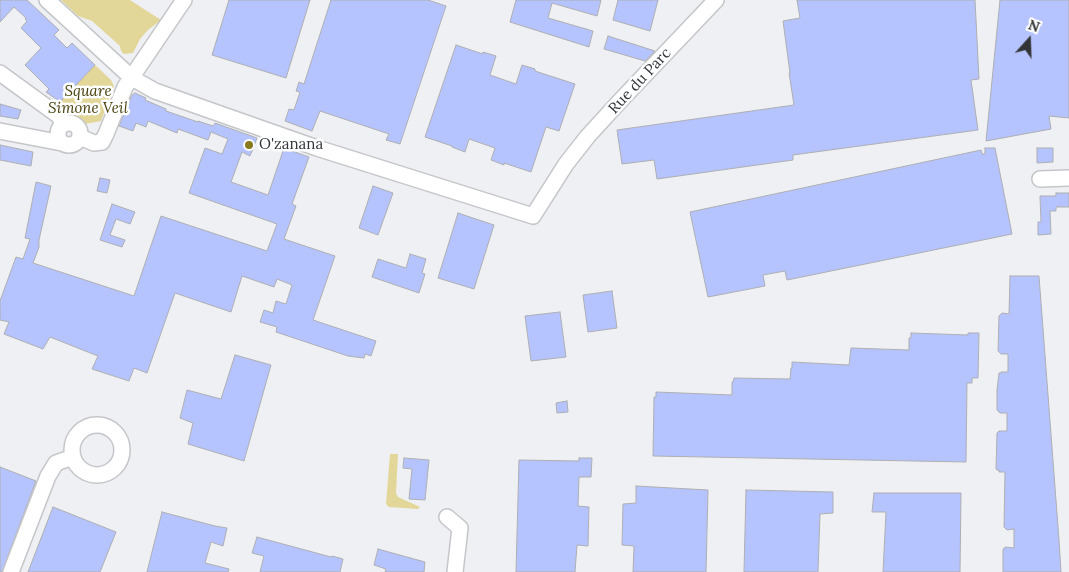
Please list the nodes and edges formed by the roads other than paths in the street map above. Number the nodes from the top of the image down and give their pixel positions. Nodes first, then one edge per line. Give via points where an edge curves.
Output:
1 (46, 0) edge
2 (184, 0) edge
3 (716, 0) edge
4 (0, 73) edge
5 (132, 78) junction
6 (64, 124) junction
7 (0, 131) edge
8 (80, 137) junction
9 (62, 143) junction
10 (1069, 178) edge
11 (1040, 179) dead end
12 (73, 456) dead end
13 (448, 516) dead end
14 (11, 572) edge
15 (455, 572) edge

1 - 5 street
2 - 5 street
3 - 5 street, Rue du Parc via 588,136 533,216 317,148 155,90
4 - 6 street via 59,116
5 - 8 street via 125,87 102,142 94,143
6 - 8 street via 76,125 81,132
6 - 9 street via 58,136
7 - 9 street
8 - 9 street via 71,146
10 - 11 street
12 - 14 street via 56,463 48,476
13 - 15 street via 460,528

